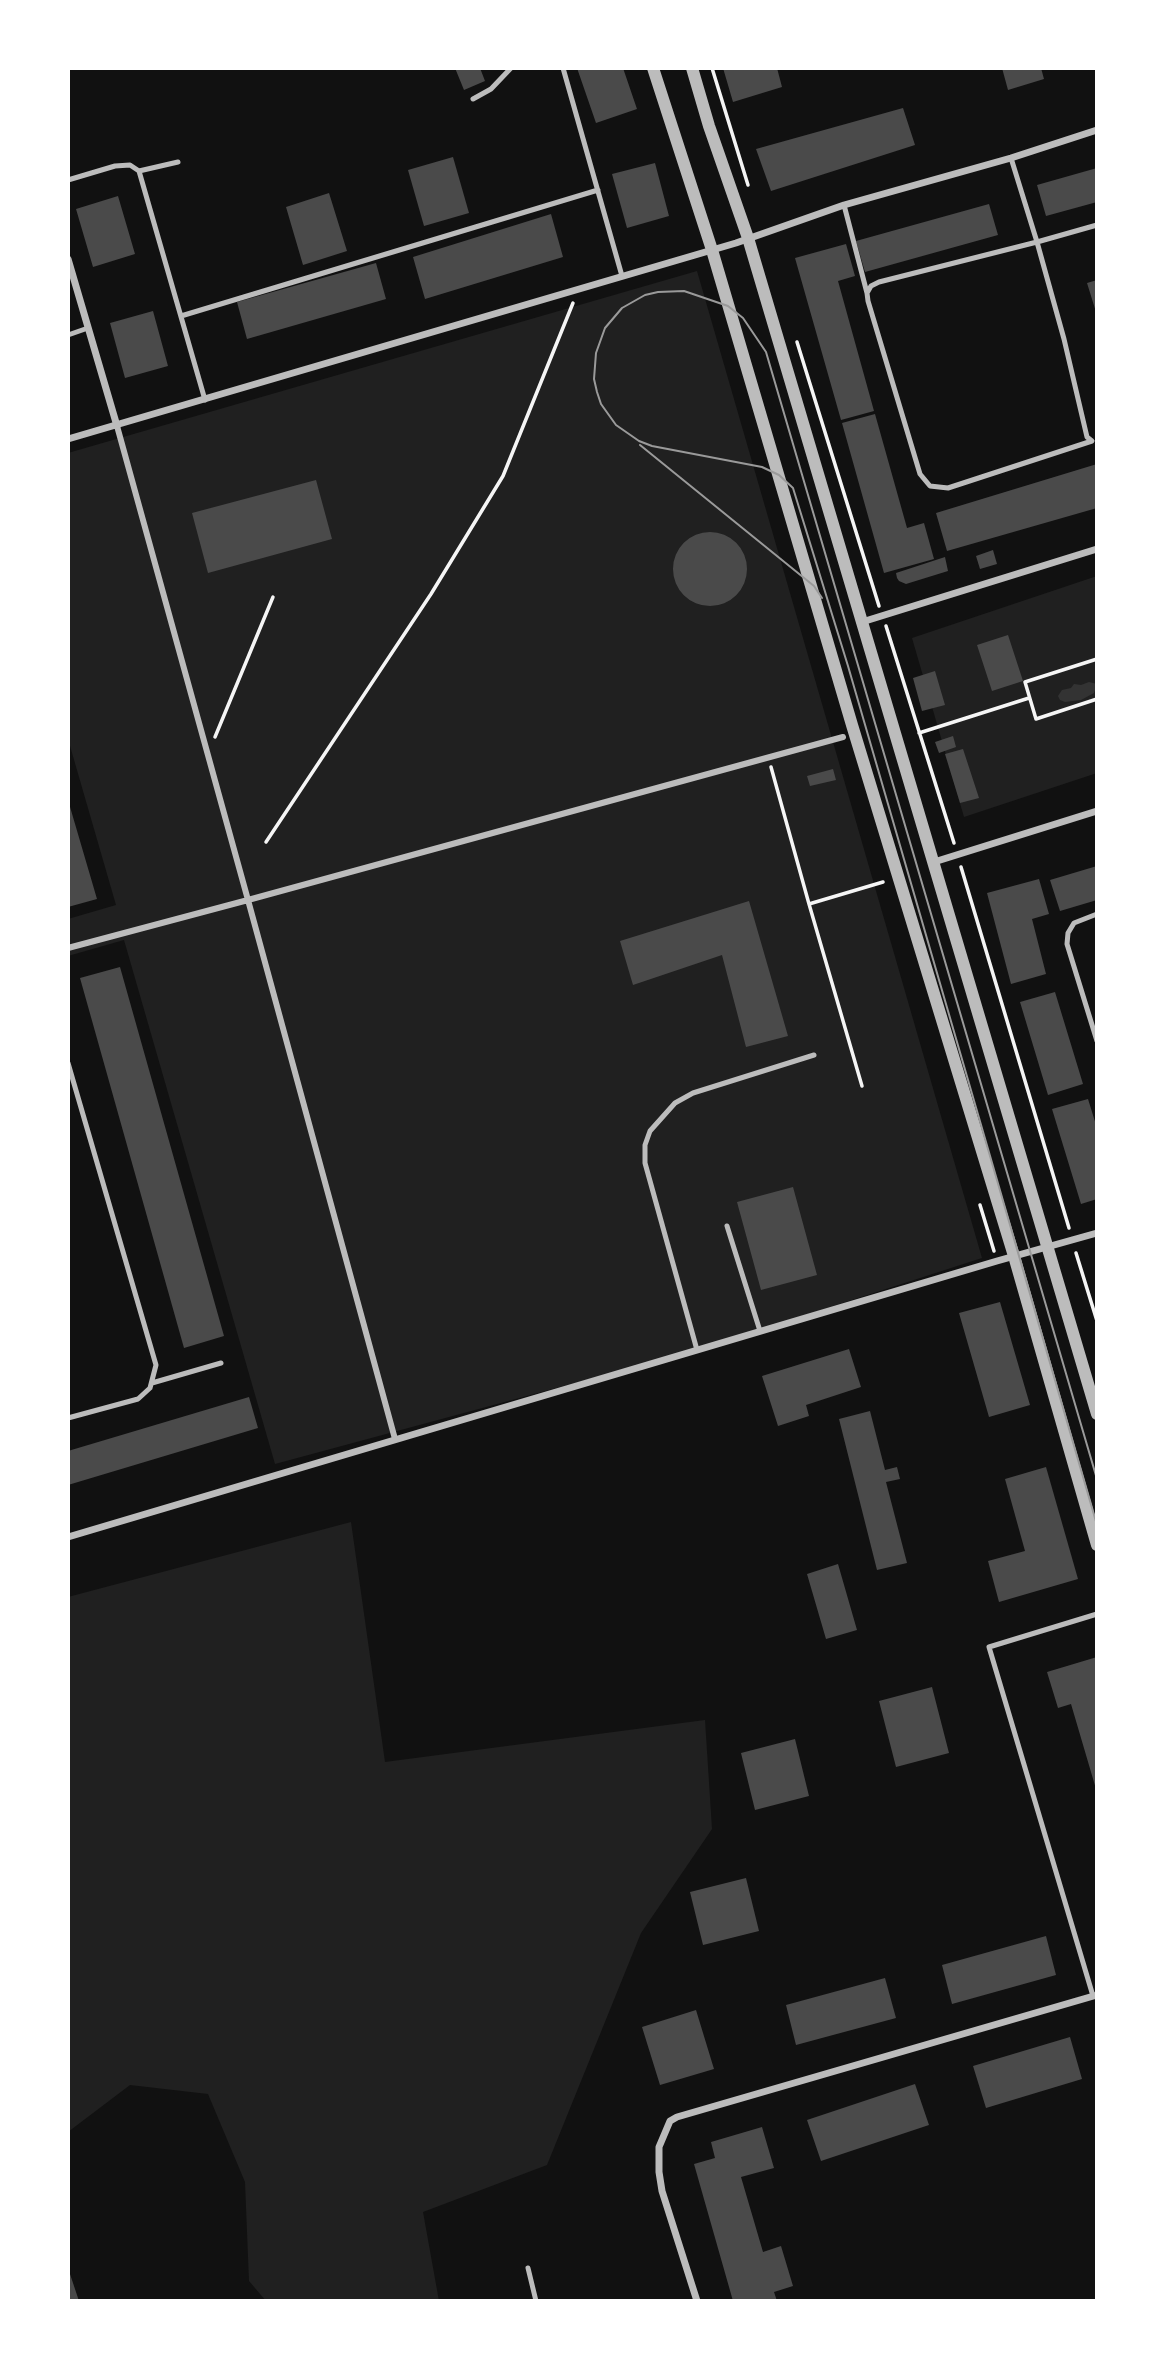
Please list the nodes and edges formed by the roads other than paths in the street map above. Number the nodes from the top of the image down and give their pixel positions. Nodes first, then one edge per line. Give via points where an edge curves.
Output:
1 (511, 68) edge
2 (563, 68) edge
3 (653, 68) edge
4 (692, 68) edge
5 (473, 99) dead end
6 (1097, 130) edge
7 (1011, 158) junction
8 (178, 162) dead end
9 (139, 171) junction
10 (68, 180) edge
11 (598, 190) junction
12 (844, 205) junction
13 (1097, 225) edge
14 (748, 238) junction
15 (1037, 242) junction
16 (712, 250) junction
17 (68, 259) edge
18 (621, 276) junction
19 (867, 293) junction
20 (181, 316) junction
21 (88, 328) junction
22 (68, 335) edge
23 (205, 400) junction
24 (117, 426) junction
25 (68, 439) edge
26 (1094, 442) edge
27 (1097, 549) edge
28 (862, 622) junction
29 (843, 737) dead end
30 (1097, 811) edge
31 (934, 862) junction
32 (248, 900) junction
33 (1097, 914) edge
34 (68, 948) edge
35 (1097, 1041) edge
36 (814, 1055) dead end
37 (68, 1063) edge
38 (727, 1226) dead end
39 (1097, 1233) edge
40 (1048, 1245) junction
41 (1014, 1256) junction
42 (760, 1331) junction
43 (697, 1350) junction
44 (221, 1363) dead end
45 (152, 1382) junction
46 (1097, 1414) edge
47 (68, 1418) edge
48 (396, 1439) junction
49 (68, 1536) edge
50 (1097, 1545) edge
51 (1097, 1614) edge
52 (1095, 1995) edge
53 (528, 2268) dead end
54 (536, 2301) edge
55 (697, 2301) edge

1 - 5 lane via 491,89
2 - 11 lane
3 - 16 street
4 - 14 street
6 - 7 street
7 - 12 street
7 - 15 lane
8 - 9 lane
9 - 10 lane via 122,165
9 - 20 lane
11 - 18 lane
11 - 20 lane
12 - 14 street
12 - 19 lane
13 - 15 lane
14 - 16 street
14 - 28 street
15 - 19 lane via 879,282
15 - 26 lane via 1087,437
16 - 18 street
16 - 41 street
17 - 21 street
18 - 23 street
19 - 26 lane via 920,474 930,486 948,488
20 - 23 lane
21 - 22 lane
21 - 24 street
23 - 24 street
24 - 25 street
24 - 32 street
27 - 28 street
28 - 31 street
29 - 32 street
30 - 31 street
31 - 40 street
32 - 34 street
32 - 48 street
33 - 35 lane via 1074,923 1068,944
36 - 43 lane via 693,1093 675,1103 650,1131 645,1163
37 - 45 lane via 156,1365
38 - 42 lane
39 - 40 street
40 - 41 street
40 - 46 street
41 - 42 street
41 - 50 street
42 - 43 street
43 - 48 street
44 - 45 lane
45 - 47 lane via 138,1399
48 - 49 street
51 - 52 lane via 989,1647
52 - 55 street via 670,2121 657,2159 662,2192
53 - 54 lane

